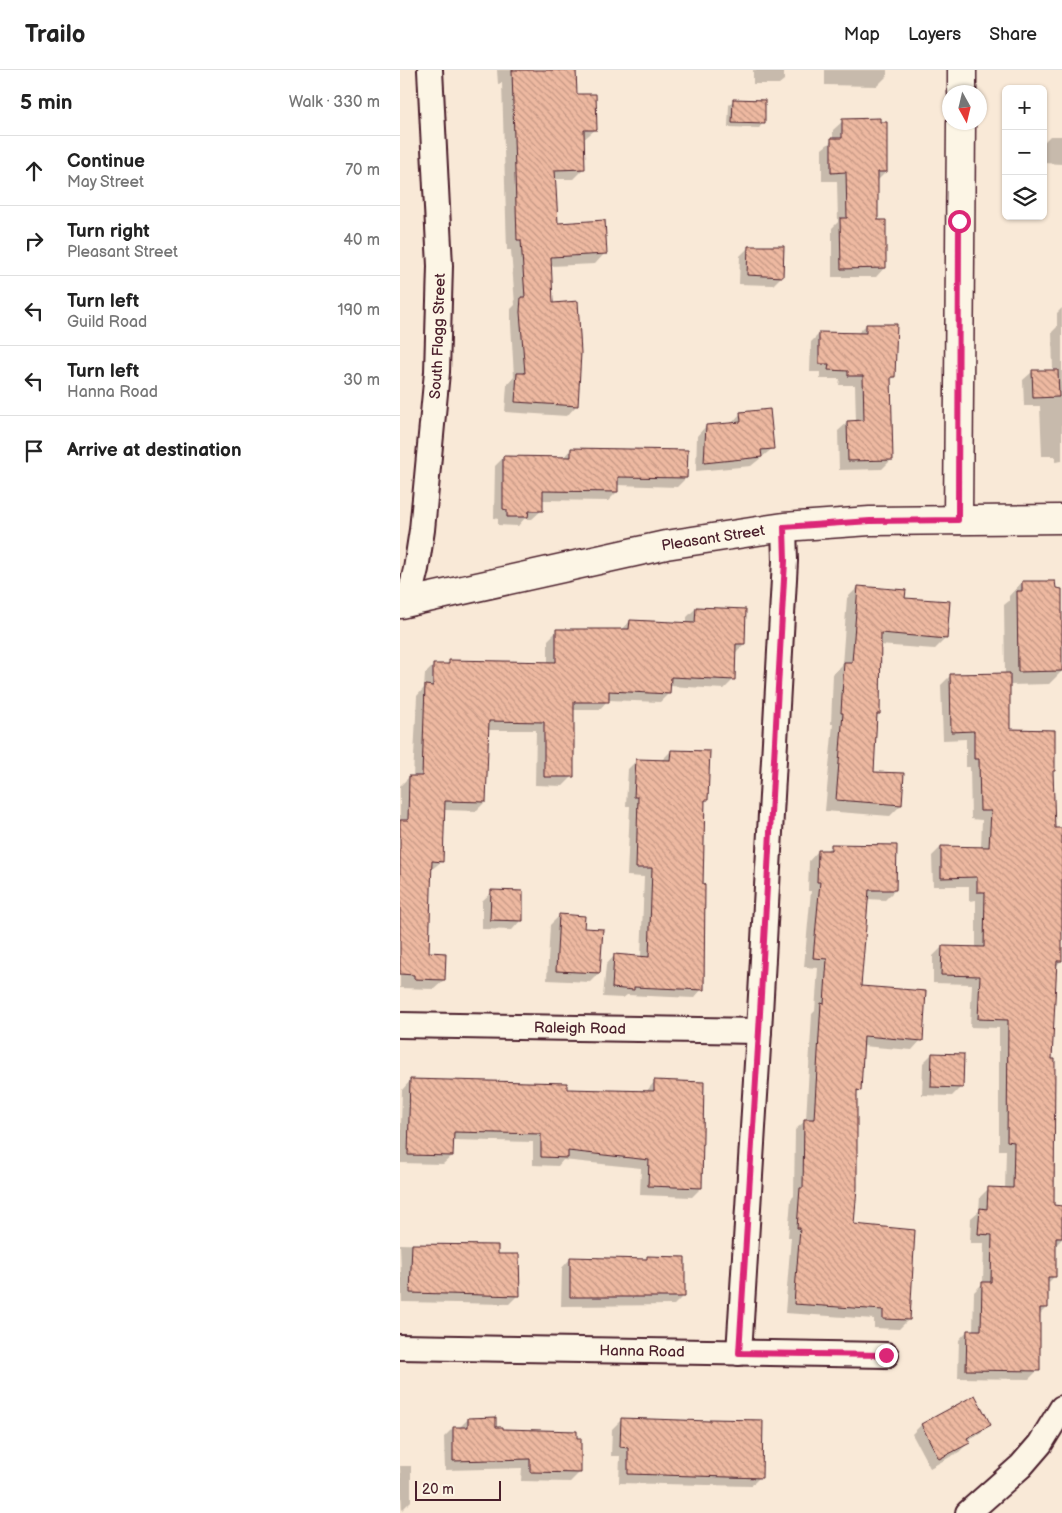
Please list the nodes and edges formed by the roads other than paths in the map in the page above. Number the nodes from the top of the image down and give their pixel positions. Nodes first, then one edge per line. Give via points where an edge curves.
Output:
1 (430, 70) edge
2 (962, 70) edge
3 (962, 85) edge
4 (961, 130) edge
5 (1062, 519) edge
6 (958, 520) junction
7 (784, 527) junction
8 (403, 608) edge
9 (400, 1025) edge
10 (759, 1031) junction
11 (400, 1347) edge
12 (739, 1353) junction
13 (886, 1355) dead end
14 (1062, 1408) edge
15 (968, 1513) edge

1 - 8 street, South Flagg Street via 440,266 437,372 416,569
2 - 3 main road
4 - 6 main road
5 - 6 main road, Pleasant Street
6 - 7 main road, Pleasant Street via 870,521
7 - 8 main road, Pleasant Street via 666,545
7 - 10 street via 785,561
9 - 10 street, Raleigh Road
10 - 12 street
11 - 12 street, Hanna Road
12 - 13 street, Hanna Road
14 - 15 street via 1040,1444 1021,1466

